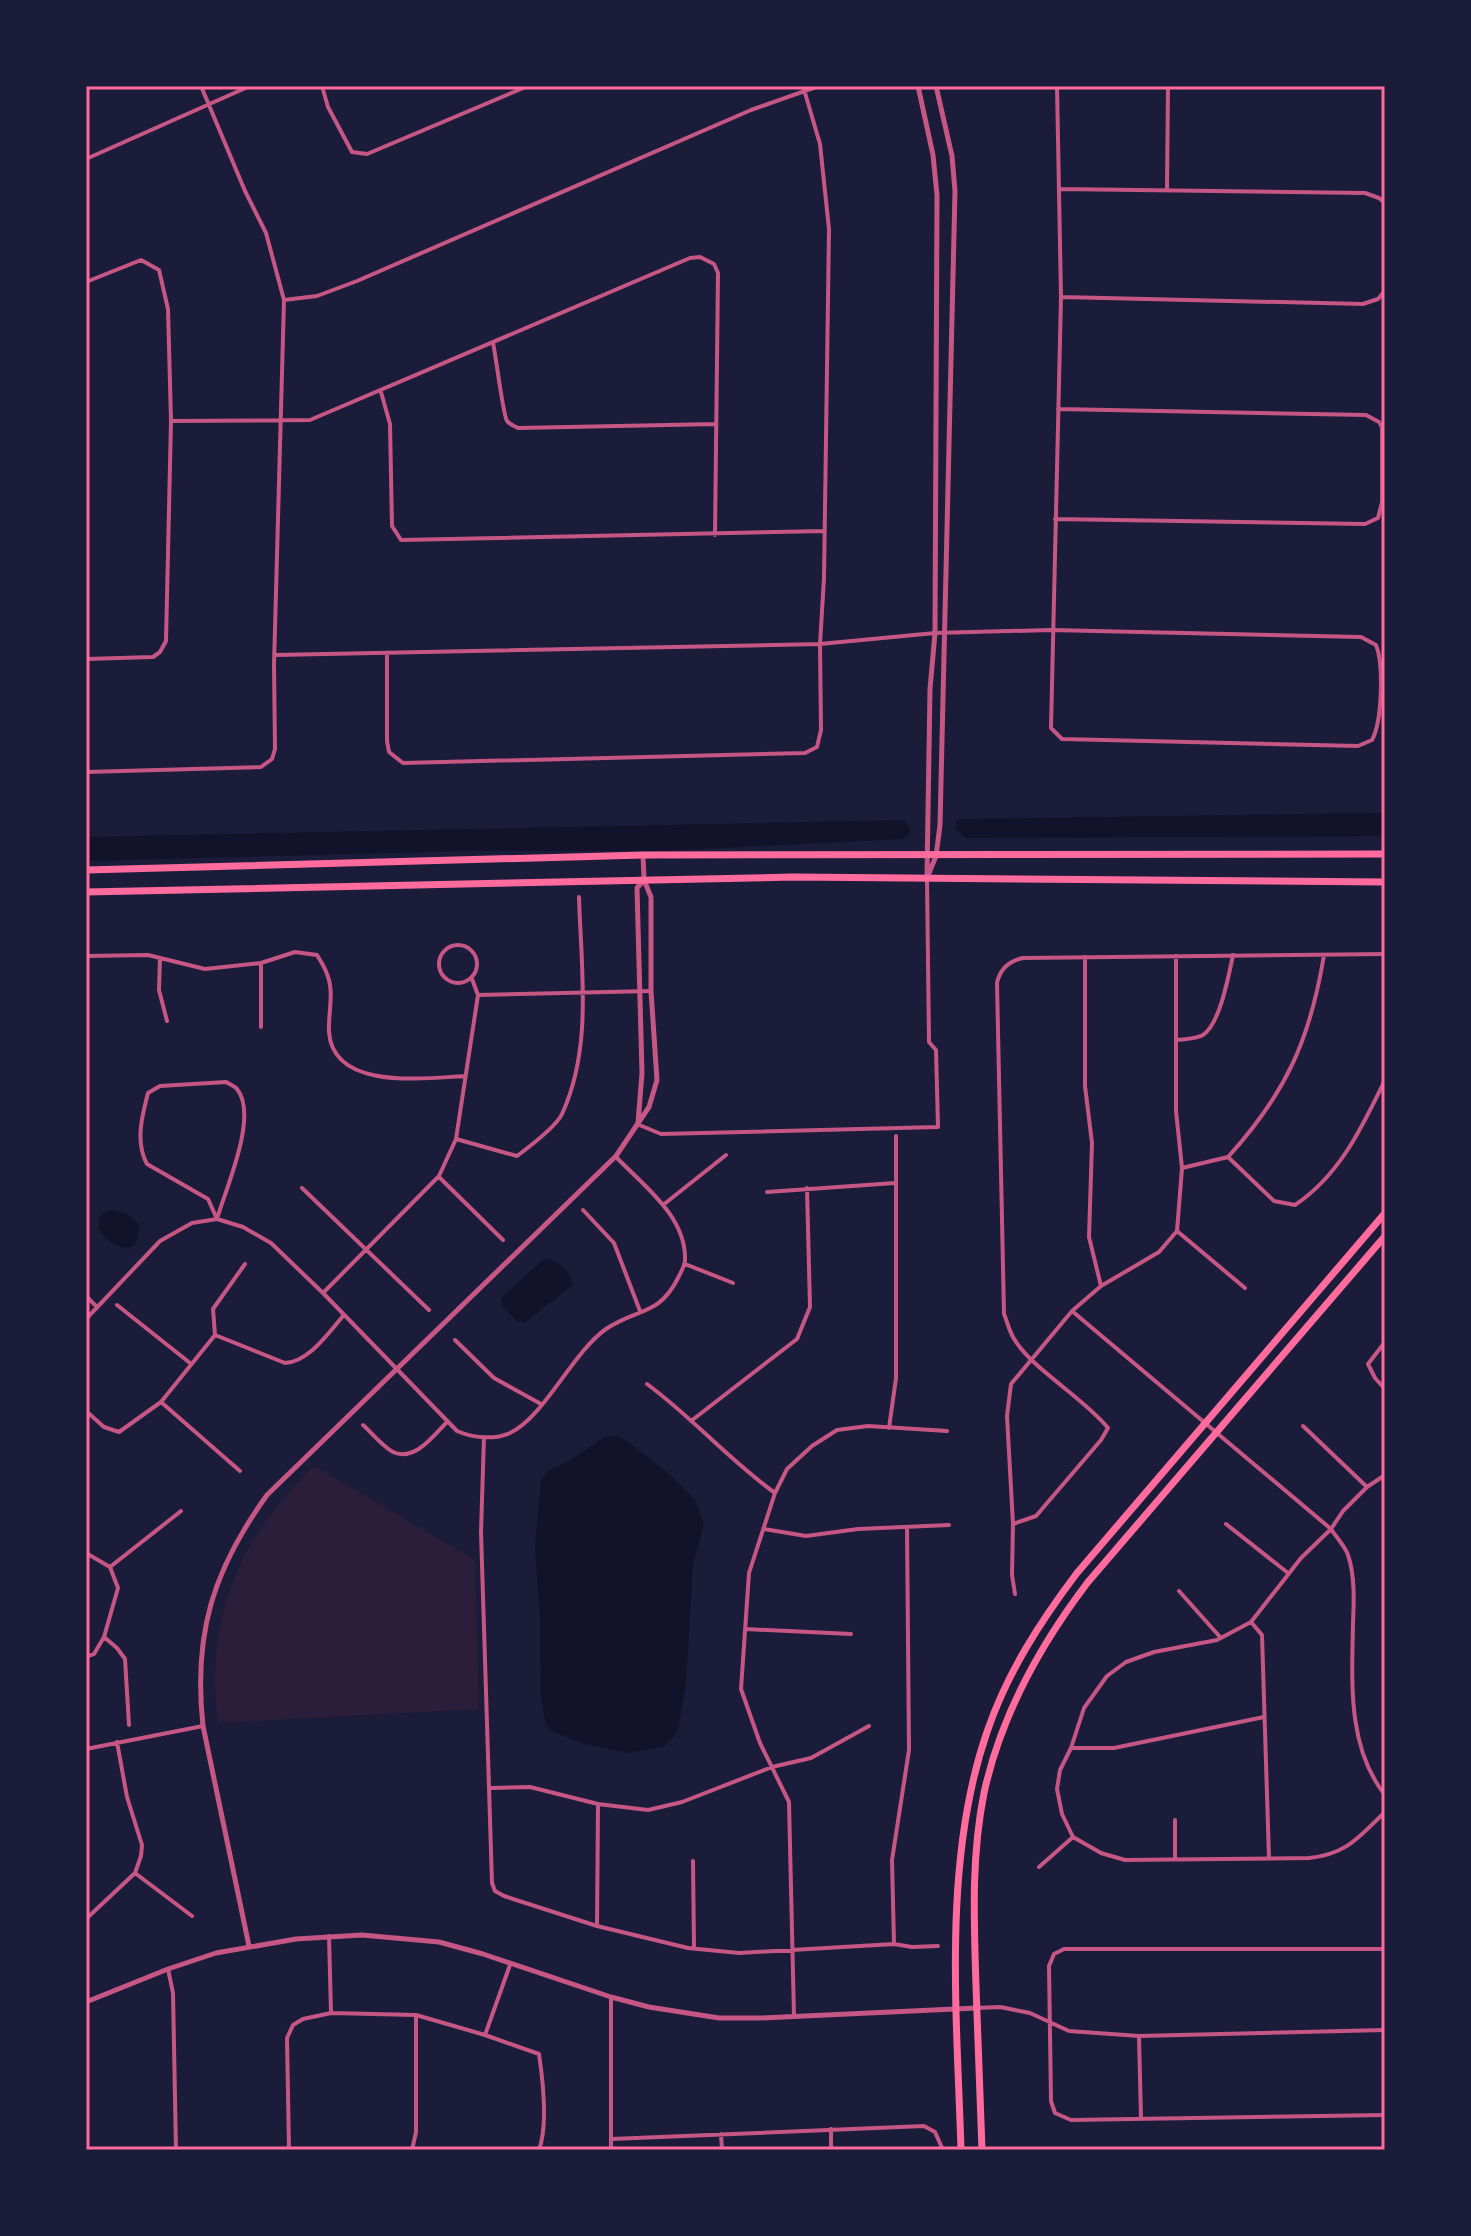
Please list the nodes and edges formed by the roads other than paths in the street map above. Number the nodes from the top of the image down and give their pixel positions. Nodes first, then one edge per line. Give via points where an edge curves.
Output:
1 (201, 86) edge
2 (250, 86) edge
3 (322, 86) edge
4 (528, 86) edge
5 (819, 86) edge
6 (918, 86) edge
7 (936, 86) edge
8 (1057, 86) edge
9 (1168, 86) edge
10 (804, 88) edge
11 (209, 106) junction
12 (86, 159) edge
13 (1167, 188) junction
14 (1058, 189) junction
15 (1385, 203) edge
16 (1385, 264) edge
17 (86, 282) edge
18 (1384, 292) edge
19 (1061, 297) junction
20 (284, 300) junction
21 (493, 343) junction
22 (381, 392) junction
23 (1058, 409) junction
24 (282, 420) junction
25 (171, 421) junction
26 (716, 424) junction
27 (1055, 519) junction
28 (824, 531) junction
29 (715, 535) junction
30 (1051, 630) junction
31 (935, 633) junction
32 (946, 633) junction
33 (820, 644) junction
34 (276, 655) junction
35 (387, 655) junction
36 (86, 659) edge
37 (86, 772) edge
38 (1385, 854) edge
39 (643, 855) junction
40 (932, 856) junction
41 (86, 870) edge
42 (927, 879) junction
43 (644, 880) junction
44 (1385, 882) edge
45 (86, 892) edge
46 (579, 897) dead end
47 (1385, 954) edge
48 (1233, 955) junction
49 (1324, 955) junction
50 (86, 956) edge
51 (1176, 956) junction
52 (1085, 957) junction
53 (160, 958) junction
54 (261, 963) junction
55 (472, 979) junction
56 (651, 991) junction
57 (638, 992) junction
58 (582, 994) junction
59 (478, 995) junction
60 (167, 1021) dead end
61 (261, 1027) dead end
62 (1177, 1040) junction
63 (466, 1076) junction
64 (1385, 1080) edge
65 (637, 1124) junction
66 (896, 1136) dead end
67 (456, 1139) junction
68 (726, 1155) dead end
69 (616, 1156) junction
70 (1228, 1157) junction
71 (1182, 1168) junction
72 (439, 1176) junction
73 (895, 1183) junction
74 (302, 1188) dead end
75 (807, 1188) junction
76 (767, 1192) dead end
77 (663, 1205) junction
78 (583, 1210) dead end
79 (1385, 1213) edge
80 (217, 1219) junction
81 (1177, 1231) junction
82 (1385, 1236) edge
83 (503, 1240) dead end
84 (365, 1250) junction
85 (245, 1264) dead end
86 (685, 1264) junction
87 (733, 1283) dead end
88 (1101, 1286) junction
89 (1245, 1288) dead end
90 (323, 1293) junction
91 (86, 1296) edge
92 (117, 1305) dead end
93 (96, 1306) junction
94 (429, 1310) dead end
95 (640, 1311) junction
96 (1072, 1311) junction
97 (344, 1315) junction
98 (86, 1319) edge
99 (215, 1335) junction
100 (455, 1340) dead end
101 (1385, 1342) edge
102 (1031, 1359) junction
103 (190, 1363) junction
104 (396, 1368) junction
105 (647, 1384) dead end
106 (1385, 1389) edge
107 (161, 1402) junction
108 (541, 1404) junction
109 (86, 1411) edge
110 (691, 1421) junction
111 (447, 1422) junction
112 (1206, 1424) junction
113 (363, 1425) dead end
114 (1303, 1426) dead end
115 (889, 1428) junction
116 (947, 1431) dead end
117 (1217, 1433) junction
118 (484, 1437) junction
119 (240, 1471) dead end
120 (1385, 1475) edge
121 (1367, 1487) junction
122 (775, 1493) junction
123 (181, 1511) dead end
124 (1013, 1524) junction
125 (1226, 1524) dead end
126 (949, 1525) dead end
127 (907, 1527) junction
128 (764, 1529) junction
129 (1331, 1529) junction
130 (86, 1553) edge
131 (110, 1567) junction
132 (1288, 1573) junction
133 (1179, 1591) dead end
134 (1015, 1594) dead end
135 (1251, 1622) junction
136 (745, 1629) junction
137 (851, 1634) dead end
138 (104, 1637) junction
139 (1221, 1638) junction
140 (86, 1657) edge
141 (1264, 1717) junction
142 (129, 1725) dead end
143 (203, 1726) junction
144 (869, 1726) dead end
145 (117, 1742) junction
146 (1071, 1748) junction
147 (86, 1749) edge
148 (772, 1767) junction
149 (490, 1788) junction
150 (1385, 1795) edge
151 (598, 1804) junction
152 (1385, 1812) edge
153 (1175, 1820) dead end
154 (1073, 1837) junction
155 (1269, 1858) junction
156 (1175, 1859) junction
157 (693, 1861) dead end
158 (1039, 1867) dead end
159 (135, 1873) junction
160 (192, 1916) dead end
161 (86, 1919) edge
162 (597, 1926) junction
163 (329, 1936) junction
164 (894, 1944) junction
165 (249, 1946) junction
166 (938, 1946) dead end
167 (694, 1948) junction
168 (793, 1949) junction
169 (1385, 1949) edge
170 (510, 1965) junction
171 (168, 1969) junction
172 (611, 1997) junction
173 (86, 2002) edge
174 (976, 2008) junction
175 (958, 2009) junction
176 (331, 2013) junction
177 (416, 2015) junction
178 (794, 2016) junction
179 (1051, 2024) junction
180 (1385, 2030) edge
181 (485, 2035) junction
182 (1139, 2036) junction
183 (1385, 2115) edge
184 (1141, 2118) junction
185 (831, 2129) junction
186 (721, 2134) junction
187 (611, 2139) junction
188 (176, 2150) edge
189 (289, 2150) edge
190 (412, 2150) edge
191 (539, 2150) edge
192 (611, 2150) edge
193 (722, 2150) edge
194 (831, 2150) edge
195 (943, 2150) edge
196 (961, 2150) edge
197 (982, 2150) edge

1 - 11 street
2 - 11 street
3 - 4 street via 352,152 367,154
5 - 10 street
6 - 31 street via 937,195
7 - 32 street via 955,191
8 - 14 street
9 - 13 street
10 - 20 street via 357,281 317,296
10 - 28 street via 820,144 829,229
11 - 12 street
11 - 20 street via 266,233
13 - 14 street
13 - 15 street via 1365,193
14 - 19 street
16 - 18 street
17 - 25 street via 141,260 159,270 168,309
18 - 19 street via 1363,304
19 - 23 street
20 - 24 street
21 - 22 street
21 - 26 street via 504,413 518,428
21 - 26 street via 690,258 706,259 718,273
22 - 24 street via 310,420
22 - 29 street via 390,424 392,526 401,540
23 - 27 street
23 - 27 street via 1366,415 1379,422 1383,436 1382,502 1378,518 1365,524
24 - 25 street
24 - 34 street
25 - 36 street via 166,641 153,657
26 - 29 street
27 - 30 street
28 - 29 street
28 - 33 street
30 - 30 street via 1361,637 1376,645 1380,661 1379,721 1372,740 1358,746 1062,739 1051,728
30 - 32 street
31 - 32 street
31 - 33 street
31 - 40 street via 930,689
32 - 40 street via 940,825
33 - 35 street
33 - 35 street via 821,730 817,747 805,753 403,763 393,758 387,741
34 - 35 street
34 - 37 street via 275,749 261,767
38 - 40 main road
39 - 40 main road
39 - 41 main road
39 - 43 street
40 - 42 street
42 - 43 main road
42 - 44 main road
42 - 65 street via 929,1042 936,1050 938,1127 661,1134
43 - 45 main road
43 - 56 street via 651,897
43 - 57 street via 637,888
46 - 58 street
47 - 49 street
48 - 49 street
48 - 51 street
48 - 62 street via 1208,1031
49 - 70 street via 1316,1002 1288,1076 1256,1126
50 - 53 street
51 - 52 street
51 - 62 street
52 - 88 street via 1085,1086 1092,1143 1089,1237
52 - 102 street via 1013,960 999,973 997,983 1004,1314 1014,1339
53 - 54 street via 205,969
53 - 60 street via 158,980
54 - 61 street
54 - 63 street via 295,952 317,955 330,980 329,1035 335,1055 353,1071 399,1079
55 - 55 street via 454,982 441,974 437,962 443,950 472,950
55 - 59 street
56 - 57 street
56 - 65 street via 657,1080
57 - 58 street
57 - 65 street via 642,1073
58 - 59 street
58 - 67 street via 581,1052 562,1116 517,1156
59 - 63 street
62 - 71 street
63 - 67 street
64 - 70 street via 1339,1163 1317,1190 1295,1205 1274,1201
65 - 69 street
66 - 73 street
67 - 72 street
68 - 77 street
69 - 77 street
69 - 104 street
70 - 71 street
71 - 81 street
72 - 83 street
72 - 84 street
73 - 75 street
73 - 115 street via 896,1378
74 - 84 street
75 - 76 street
75 - 110 street via 810,1307 797,1339
77 - 86 street via 683,1234
78 - 95 street via 614,1243
79 - 112 main road
80 - 80 street via 243,1144 243,1105 237,1089 226,1082 160,1086 148,1093 141,1121 142,1154 147,1164 208,1199
80 - 90 street via 271,1243
80 - 93 street via 192,1223 160,1241
81 - 88 street via 1159,1252
81 - 89 street
82 - 117 main road
84 - 90 street
84 - 94 street
85 - 99 street via 213,1309
86 - 87 street
86 - 95 street via 659,1305
88 - 96 street
90 - 97 street
91 - 93 street
92 - 103 street
93 - 98 street
95 - 108 street via 604,1330
96 - 102 street
96 - 112 street
97 - 99 street via 297,1362 285,1363
97 - 104 street
99 - 103 street
100 - 108 street via 494,1378
101 - 106 street via 1368,1364
102 - 124 street via 1011,1384 1007,1416
102 - 124 street via 1108,1428 1036,1516
103 - 107 street
104 - 111 street
104 - 143 street via 267,1495 227,1556 205,1629
105 - 110 street
107 - 109 street via 119,1432
107 - 119 street
108 - 118 street via 518,1428
110 - 122 street
111 - 113 street via 409,1453 394,1452
111 - 118 street via 471,1437
112 - 117 street
112 - 175 main road via 1054,1603 1015,1665 986,1733 960,1859
114 - 121 street
115 - 116 street
115 - 122 street via 837,1430 798,1457
117 - 129 street
117 - 174 main road via 1066,1612 1028,1672 1000,1738 974,1861
118 - 149 street via 481,1532
120 - 121 street
121 - 129 street
122 - 128 street
123 - 131 street
124 - 134 street
125 - 132 street
126 - 127 street
127 - 128 street via 806,1536
127 - 164 street via 909,1750 892,1860
128 - 136 street via 749,1573
129 - 132 street
129 - 150 street via 1348,1553 1354,1595 1357,1740 1371,1778
130 - 131 street
131 - 138 street via 118,1588
132 - 135 street
133 - 139 street
135 - 139 street
135 - 141 street via 1262,1635
136 - 137 street
136 - 148 street via 741,1689
138 - 140 street
138 - 142 street via 125,1659
139 - 146 street via 1126,1662 1107,1676 1084,1708
141 - 146 street via 1114,1748
141 - 155 street
143 - 145 street
143 - 165 street
144 - 148 street via 811,1758
145 - 147 street
145 - 159 street via 142,1845
146 - 154 street via 1057,1789
148 - 151 street via 648,1810
148 - 168 street via 789,1802
149 - 151 street via 530,1787
149 - 162 street via 495,1891
151 - 162 street
152 - 155 street via 1332,1856
153 - 156 street
154 - 156 street via 1125,1860
154 - 158 street
155 - 156 street
157 - 167 street
159 - 160 street
159 - 161 street
162 - 167 street
163 - 165 street
163 - 170 street via 439,1942
163 - 176 street
164 - 166 street
164 - 168 street
165 - 171 street
167 - 168 street via 739,1953
168 - 178 street
169 - 179 street via 1064,1949 1054,1954 1049,1966
170 - 172 street
170 - 181 street
171 - 173 street
171 - 188 street
172 - 178 street via 719,2018
172 - 187 street
174 - 175 street
174 - 179 street via 1030,2013
174 - 197 main road
175 - 178 street
175 - 196 main road
176 - 177 street
176 - 189 street via 303,2019 287,2038
177 - 181 street
177 - 190 street
179 - 182 street via 1069,2031
179 - 184 street via 1055,2113 1071,2120
180 - 182 street
181 - 191 street via 539,2054
182 - 184 street
183 - 184 street
185 - 186 street
185 - 194 street
185 - 195 street via 924,2126 935,2132
186 - 187 street
186 - 193 street
187 - 192 street

